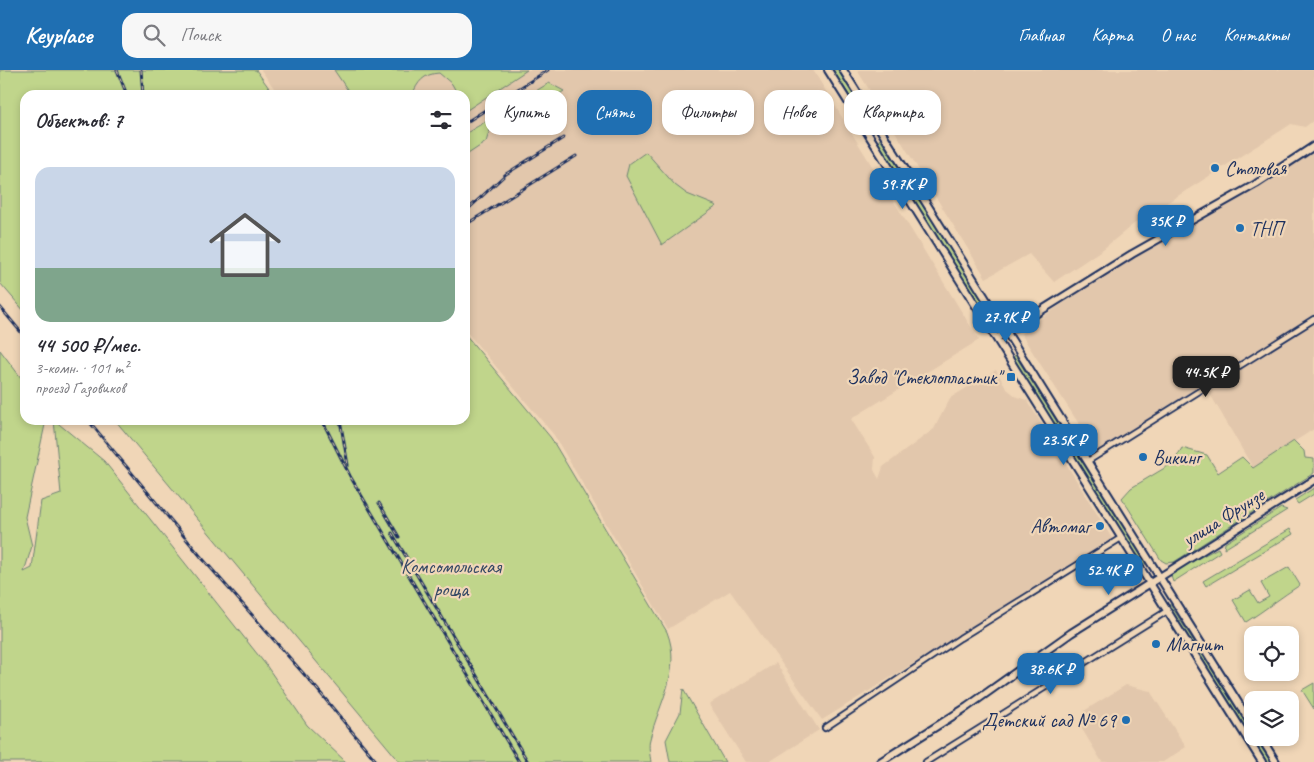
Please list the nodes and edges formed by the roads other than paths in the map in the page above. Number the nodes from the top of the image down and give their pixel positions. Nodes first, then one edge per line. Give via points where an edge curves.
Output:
1 (828, 70) edge
2 (843, 70) edge
3 (1314, 146) edge
4 (1314, 319) edge
5 (1007, 332) junction
6 (997, 338) junction
7 (1020, 352) junction
8 (1010, 358) junction
9 (1088, 461) junction
10 (1314, 480) edge
11 (1121, 538) junction
12 (1159, 576) junction
13 (1149, 582) junction
14 (1167, 611) junction
15 (1244, 712) edge
16 (825, 728) dead end
17 (1266, 746) edge
18 (880, 762) edge
19 (926, 762) edge
20 (1262, 762) edge
21 (1276, 762) edge

1 - 6 street
2 - 5 street
3 - 5 street
4 - 9 street
5 - 6 street
5 - 7 street
6 - 8 street
7 - 8 street via 1012,351
7 - 9 street
8 - 11 street
9 - 12 street
10 - 12 street, улица Фрунзе
11 - 13 street
11 - 16 street via 960,638
12 - 13 street, улица Фрунзе
12 - 15 street
13 - 14 street
13 - 18 street, улица Фрунзе via 967,707
14 - 19 street
14 - 20 street
17 - 21 street

